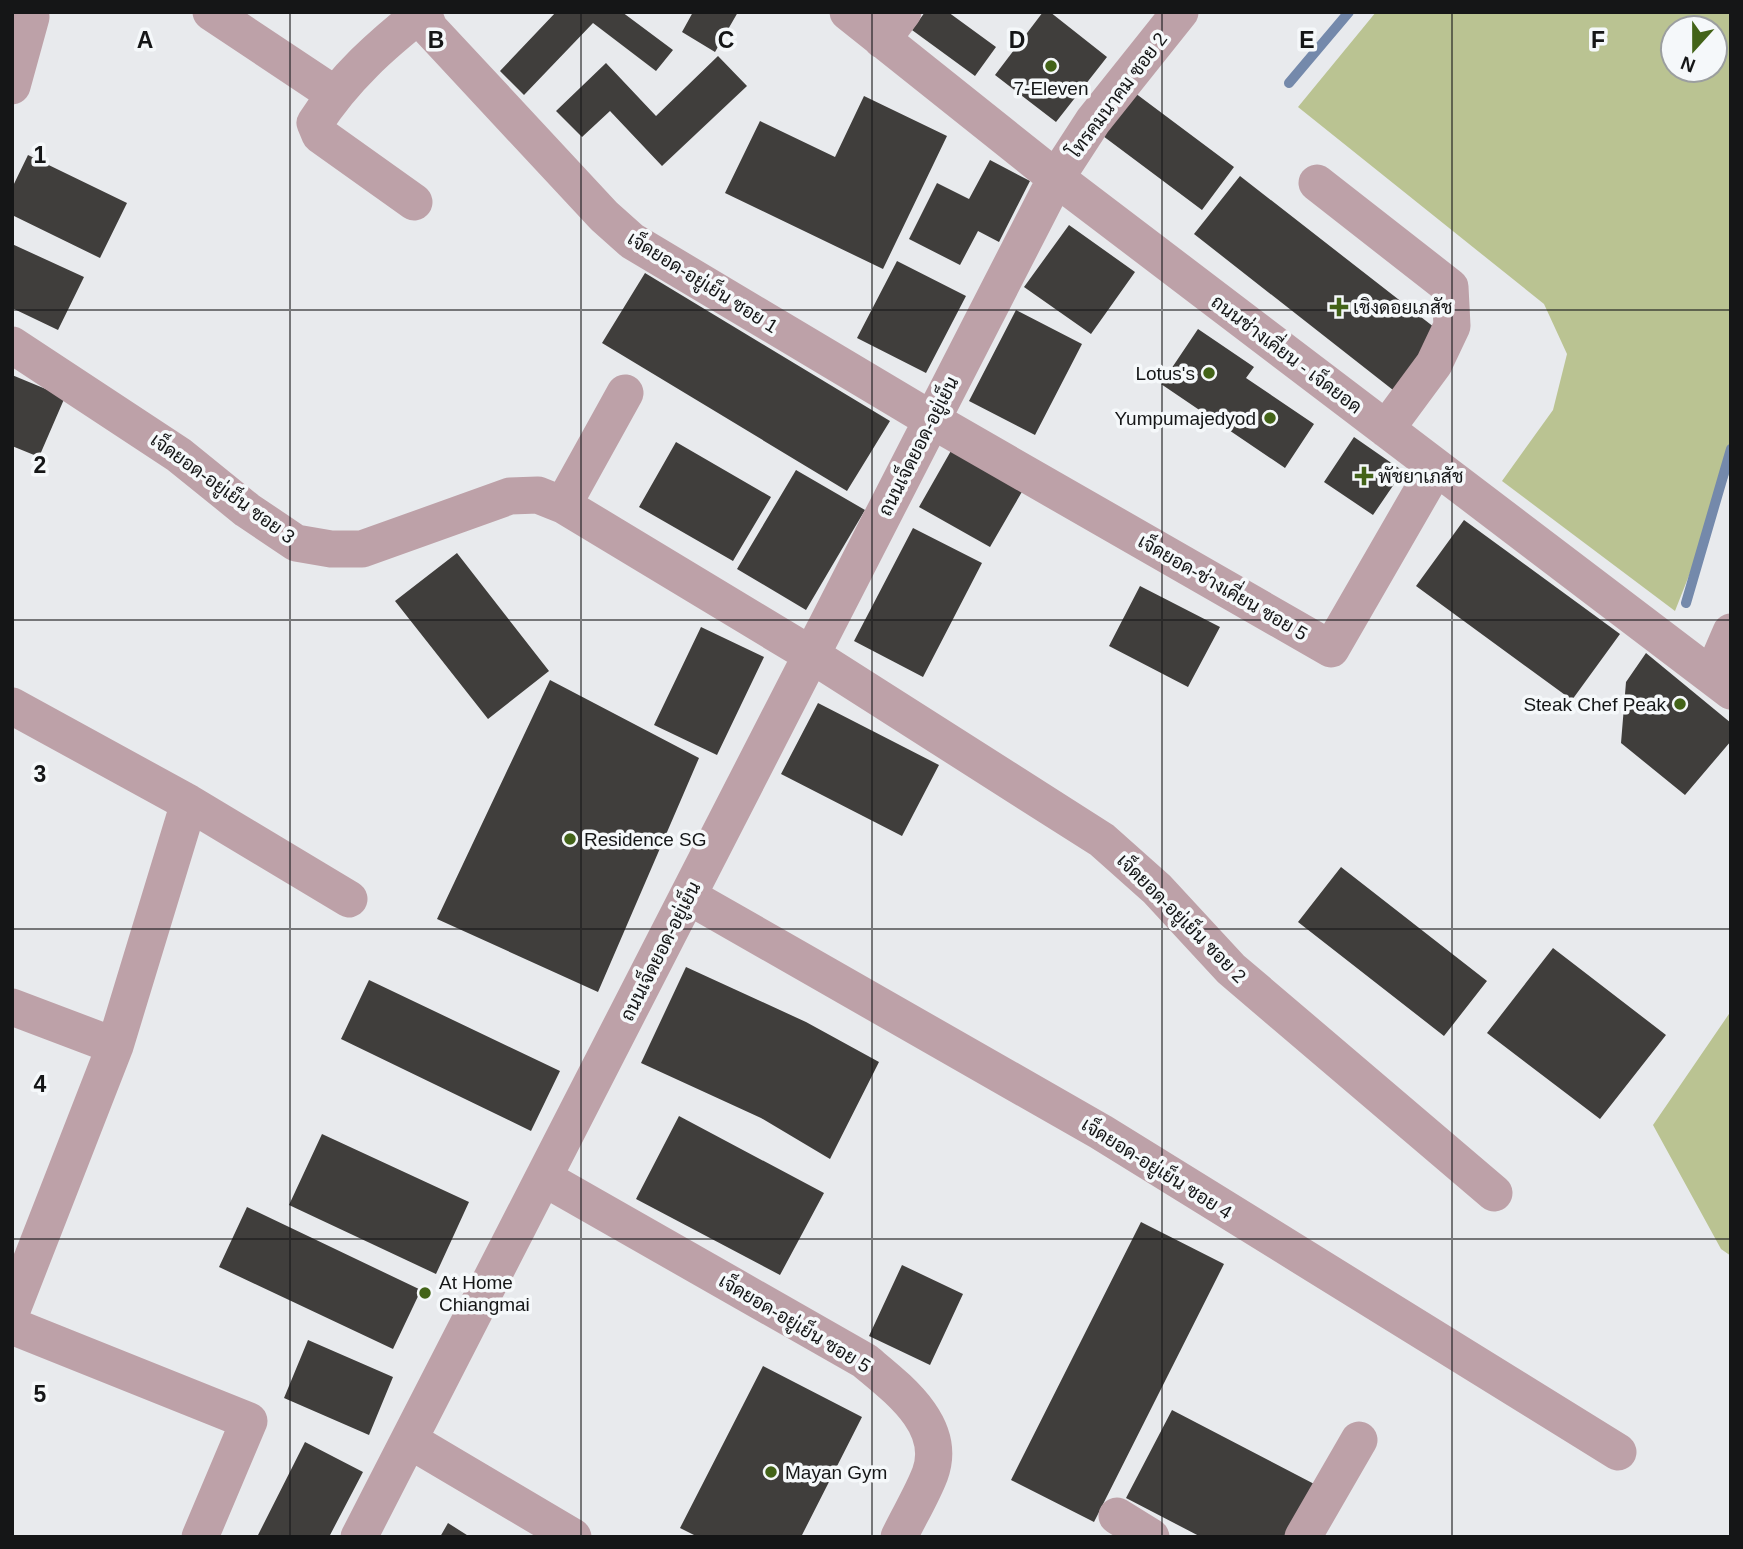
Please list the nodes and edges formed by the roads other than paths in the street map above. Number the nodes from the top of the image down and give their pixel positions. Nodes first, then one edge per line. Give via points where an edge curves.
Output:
1 (211, 12) edge
2 (422, 12) edge
3 (848, 12) edge
4 (1180, 12) edge
5 (31, 14) edge
6 (893, 26) edge
7 (12, 86) edge
8 (334, 94) junction
9 (1056, 178) junction
10 (1317, 183) dead end
11 (414, 202) dead end
12 (19, 349) edge
13 (625, 393) dead end
14 (932, 420) junction
15 (1386, 429) junction
16 (1436, 467) junction
17 (563, 505) junction
18 (1731, 632) edge
19 (810, 654) junction
20 (1721, 684) edge
21 (12, 706) edge
22 (189, 803) junction
23 (688, 896) junction
24 (349, 899) dead end
25 (12, 1006) edge
26 (115, 1046) junction
27 (544, 1178) junction
28 (1494, 1193) dead end
29 (12, 1310) edge
30 (12, 1325) edge
31 (409, 1440) junction
32 (1359, 1440) dead end
33 (1618, 1452) dead end
34 (1117, 1517) dead end
35 (200, 1537) edge
36 (359, 1537) edge
37 (573, 1537) edge
38 (899, 1537) edge
39 (1151, 1537) edge
40 (1303, 1537) edge

1 - 8 street
2 - 8 street via 377,48
2 - 14 street, เจ็ดยอด-อยู่เย็น ซอย 1 via 429,28 632,241
3 - 6 street, ถนนช่างเคี่ยน - เจ็ดยอด
4 - 9 street, โทรคมนาคม ซอย 2 via 1093,121
5 - 7 street
6 - 9 street, ถนนช่างเคี่ยน - เจ็ดยอด
8 - 11 street via 315,123 320,135
9 - 14 street, ถนนเจ็ดยอด-อยู่เย็น
9 - 15 street, ถนนช่างเคี่ยน - เจ็ดยอด
10 - 15 street via 1450,288 1452,326 1434,364
12 - 17 street, เจ็ดยอด-อยู่เย็น ซอย 3 via 179,455 296,543 362,549 510,496 538,495
13 - 17 street
14 - 16 street, เจ็ดยอด-ช่างเคี่ยน ซอย 5 via 1331,649
14 - 19 street, ถนนเจ็ดยอด-อยู่เย็น
15 - 16 street, ถนนช่างเคี่ยน - เจ็ดยอด
16 - 20 street, ถนนช่างเคี่ยน - เจ็ดยอด
17 - 19 street, เจ็ดยอด-อยู่เย็น ซอย 3
18 - 20 street
19 - 23 street, ถนนเจ็ดยอด-อยู่เย็น
19 - 28 street, เจ็ดยอด-อยู่เย็น ซอย 2 via 1102,840 1157,889 1230,969
21 - 22 street
22 - 24 street
22 - 26 street
23 - 27 street, ถนนเจ็ดยอด-อยู่เย็น
23 - 33 street, เจ็ดยอด-อยู่เย็น ซอย 4 via 1101,1132
25 - 26 street
26 - 29 street
27 - 31 street, ถนนเจ็ดยอด-อยู่เย็น
27 - 38 street, เจ็ดยอด-อยู่เย็น ซอย 5 via 865,1361 906,1396 923,1416 933,1446 931,1472
30 - 35 street via 249,1421
31 - 36 street, ถนนเจ็ดยอด-อยู่เย็น
31 - 37 street
32 - 40 street
34 - 39 street

